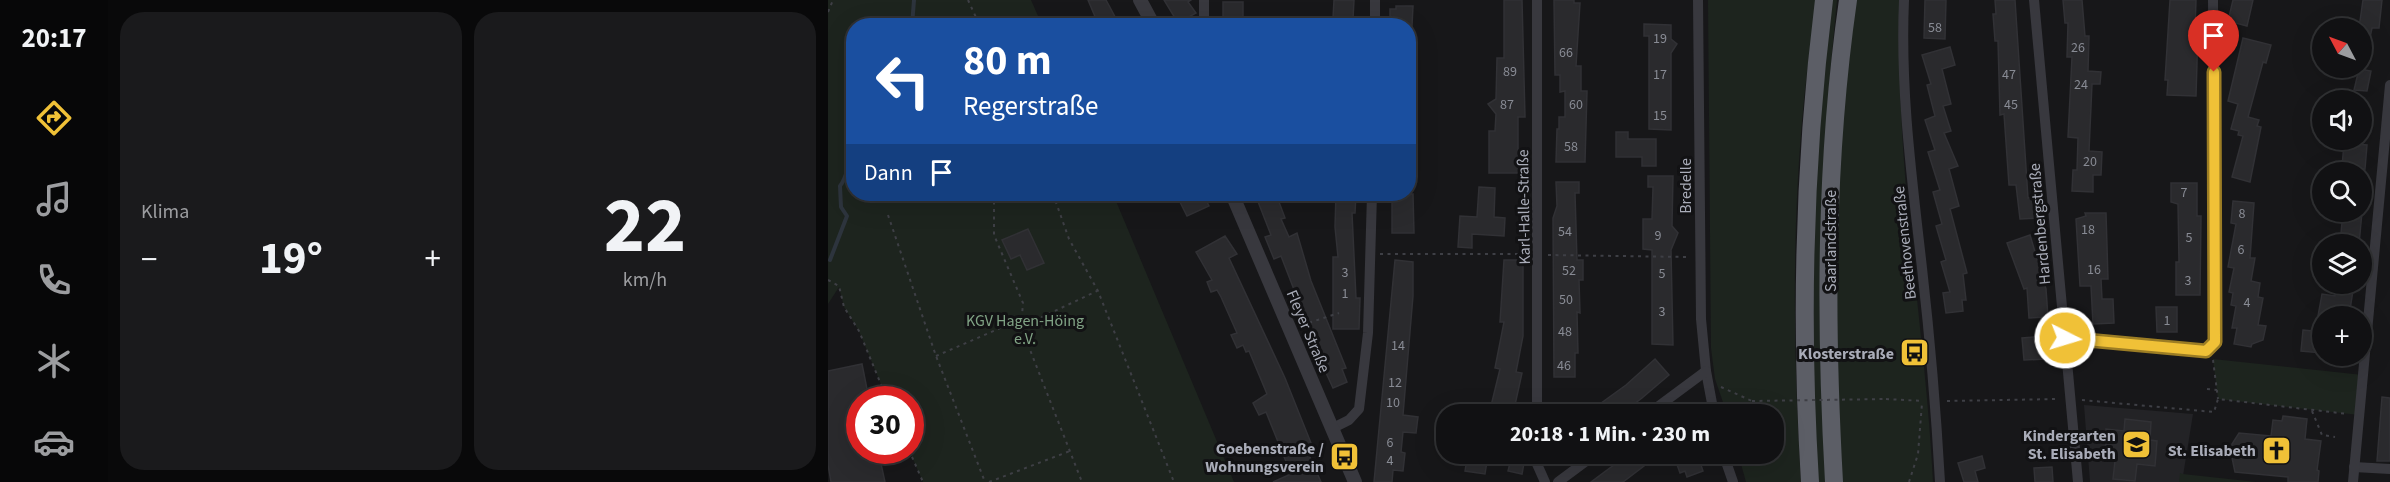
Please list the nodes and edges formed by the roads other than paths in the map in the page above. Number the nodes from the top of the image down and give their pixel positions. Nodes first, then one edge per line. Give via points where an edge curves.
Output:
1 (1140, 0) edge
2 (1204, 0) edge
3 (1375, 0) edge
4 (1537, 0) edge
5 (1698, 0) edge
6 (1824, 0) edge
7 (1848, 0) edge
8 (1904, 0) edge
9 (2034, 0) edge
10 (2213, 0) edge
11 (1150, 18) edge
12 (1204, 18) edge
13 (1375, 18) edge
14 (2390, 85) edge
15 (1235, 201) edge
16 (1372, 201) edge
17 (2065, 338) junction
18 (1706, 376) junction
19 (1537, 404) edge
20 (1663, 404) edge
21 (1712, 404) edge
22 (1333, 428) junction
23 (1537, 464) edge
24 (1582, 464) edge
25 (1726, 464) edge
26 (2354, 467) junction
27 (2390, 469) edge
28 (1355, 482) edge
29 (1545, 482) edge
30 (1558, 482) edge
31 (1732, 482) edge
32 (1810, 482) edge
33 (1834, 482) edge
34 (1940, 482) edge
35 (2078, 482) edge
36 (2353, 482) edge

1 - 11 street
2 - 12 street
3 - 13 street
4 - 19 street, Karl-Halle-Straße
5 - 18 street, Bredelle via 1700,258
6 - 32 highway, Saarlandstraße via 1806,206 1804,388
7 - 33 highway, Saarlandstraße via 1838,71 1829,208
8 - 34 street, Beethovenstraße via 1905,111
9 - 17 street, Hardenbergstraße
10 - 17 street via 2215,342 2206,351
14 - 26 street
15 - 22 street, Fleyer Straße
16 - 22 street via 1368,333 1359,409
17 - 35 street, Hardenbergstraße
18 - 20 street
18 - 21 street, Bredelle
22 - 28 street, Fleyer Straße
23 - 29 street
24 - 30 street
25 - 31 street
26 - 27 street
26 - 36 street

